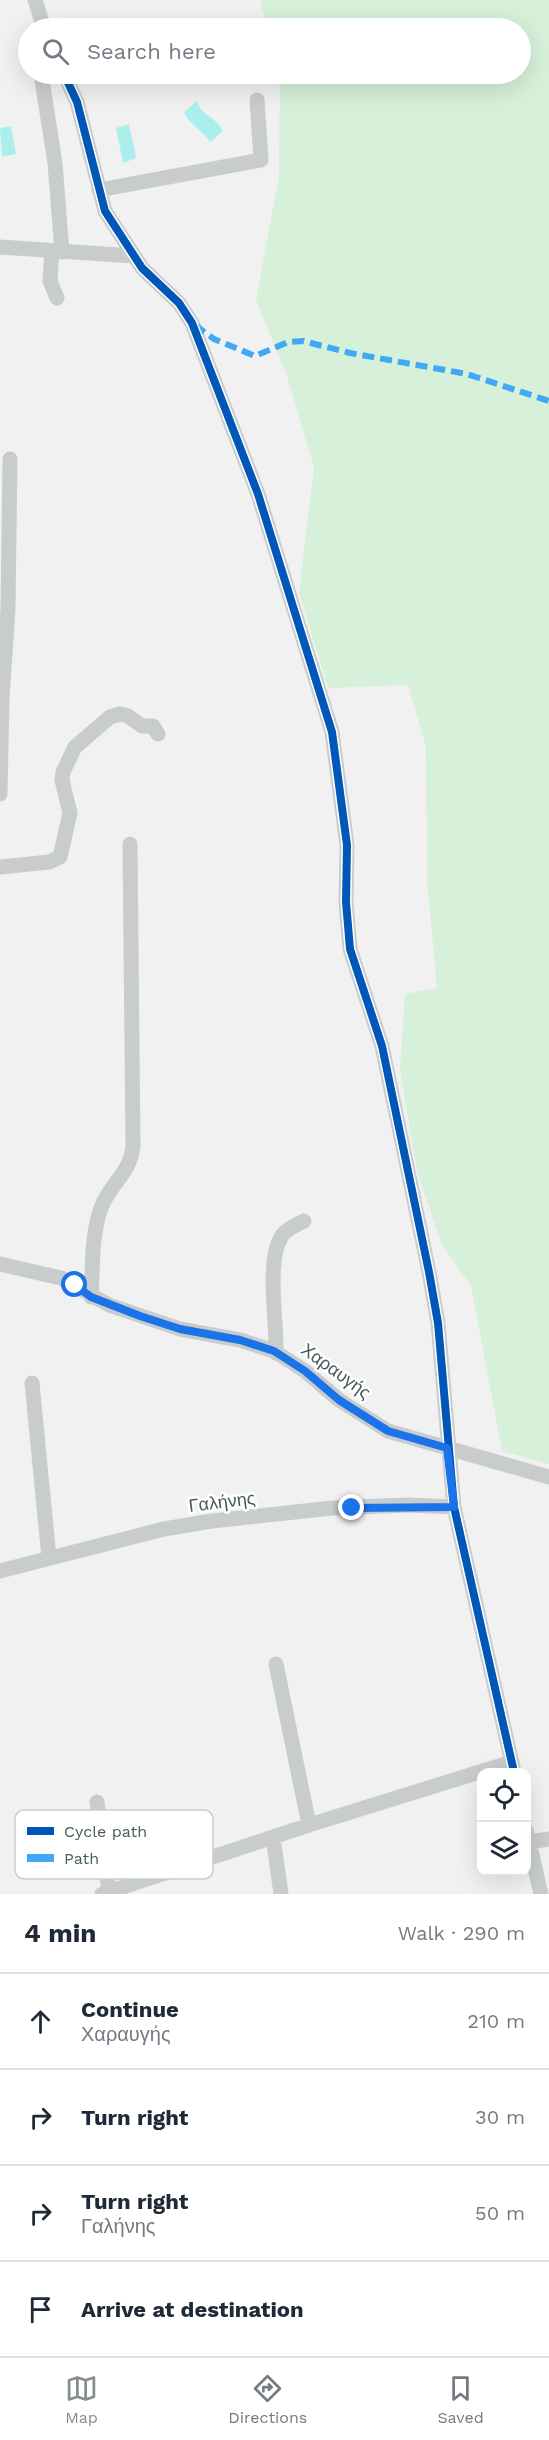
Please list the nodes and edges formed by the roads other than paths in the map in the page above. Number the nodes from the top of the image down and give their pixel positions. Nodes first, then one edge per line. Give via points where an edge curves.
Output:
1 (35, 0) edge
2 (41, 18) edge
3 (43, 84) edge
4 (68, 84) edge
5 (257, 100) dead end
6 (99, 190) junction
7 (0, 247) edge
8 (57, 251) junction
9 (133, 256) junction
10 (57, 298) dead end
11 (10, 459) dead end
12 (158, 734) dead end
13 (0, 794) edge
14 (130, 843) dead end
15 (0, 867) edge
16 (304, 1221) dead end
17 (0, 1264) edge
18 (91, 1297) junction
19 (276, 1353) junction
20 (32, 1383) dead end
21 (447, 1448) junction
22 (549, 1477) edge
23 (454, 1507) junction
24 (49, 1558) junction
25 (0, 1571) edge
26 (276, 1664) dead end
27 (513, 1767) edge
28 (97, 1802) dead end
29 (98, 1810) edge
30 (309, 1825) junction
31 (531, 1836) edge
32 (273, 1837) junction
33 (549, 1839) edge
34 (531, 1848) edge
35 (213, 1857) edge
36 (147, 1879) edge
37 (105, 1893) edge
38 (281, 1894) edge
39 (542, 1894) edge

1 - 2 street
3 - 8 street via 55,164
4 - 6 street via 77,102
5 - 6 street via 261,160
6 - 9 street via 105,211
7 - 8 street
8 - 9 street
8 - 10 street via 50,281
9 - 21 street via 179,303 192,323 258,494 332,732 347,845 350,949 382,1046 429,1272 439,1335
11 - 13 street
12 - 15 street via 153,726 142,726 120,714 82,738 63,772 70,813 60,857 49,862
14 - 18 street via 133,1146 128,1168 106,1198 98,1219
16 - 19 street via 282,1235 277,1247
17 - 18 street, Χαραυγής via 61,1278
18 - 19 street, Χαραυγής via 180,1329 240,1340
19 - 21 street, Χαραυγής via 388,1431
20 - 24 street
21 - 22 street, Χαραυγής
21 - 23 street
23 - 24 street, Γαλήνης via 332,1508 212,1521
23 - 27 street
24 - 25 street, Γαλήνης
26 - 30 street
27 - 30 street
28 - 29 street
30 - 32 street
31 - 33 street
32 - 35 street
32 - 38 street
34 - 39 street
36 - 37 street

